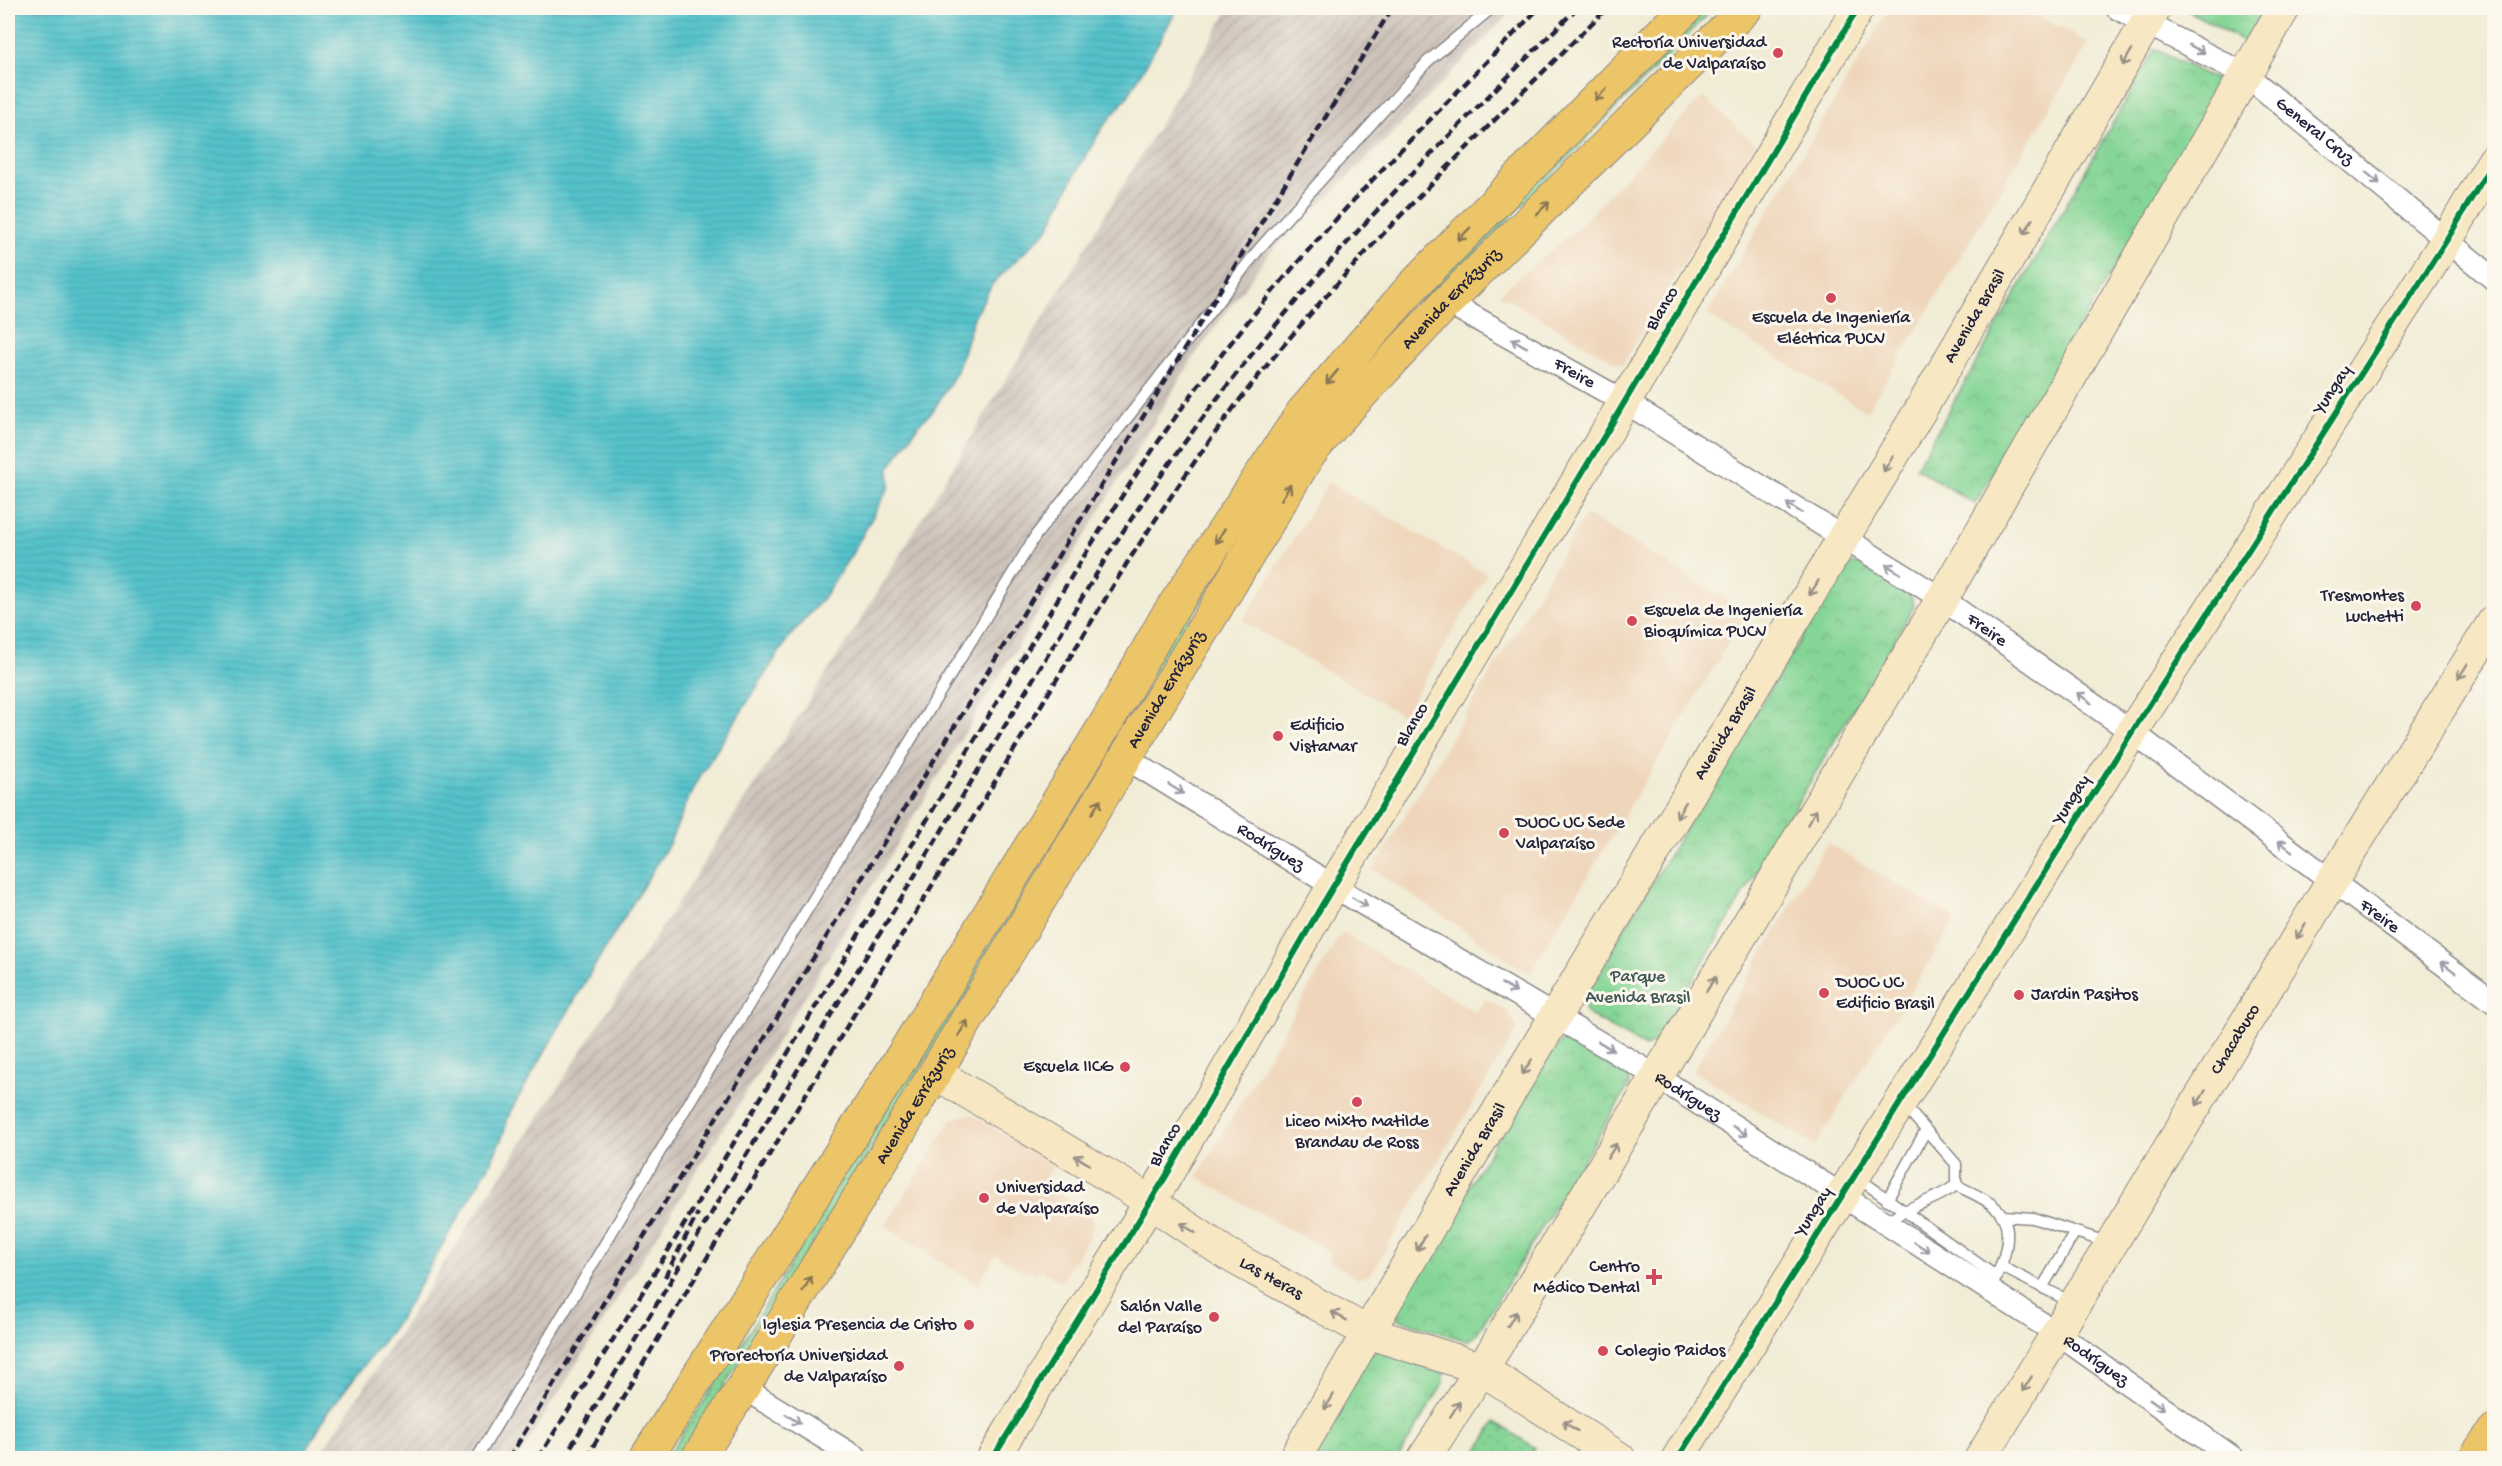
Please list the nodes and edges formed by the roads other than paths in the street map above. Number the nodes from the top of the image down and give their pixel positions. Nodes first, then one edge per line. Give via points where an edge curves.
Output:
1 (1492, 8) edge
2 (1686, 8) edge
3 (1746, 8) edge
4 (1858, 8) edge
5 (2117, 8) edge
6 (2284, 8) edge
7 (2151, 15) edge
8 (2246, 75) junction
9 (2494, 160) edge
10 (2448, 238) junction
11 (2494, 279) edge
12 (1447, 302) junction
13 (1625, 402) junction
14 (1844, 538) junction
15 (1942, 599) junction
16 (2494, 621) edge
17 (2132, 732) junction
18 (1126, 758) junction
19 (2332, 881) junction
20 (1333, 886) junction
21 (2494, 1002) edge
22 (1557, 1017) junction
23 (935, 1073) junction
24 (1656, 1076) junction
25 (1901, 1101) junction
26 (1926, 1130) junction
27 (1956, 1185) junction
28 (1848, 1186) junction
29 (1887, 1200) junction
30 (1149, 1202) junction
31 (2003, 1216) junction
32 (1894, 1218) junction
33 (2075, 1232) junction
34 (2112, 1244) junction
35 (1996, 1278) junction
36 (2042, 1288) junction
37 (2076, 1305) junction
38 (1369, 1333) junction
39 (2058, 1334) junction
40 (1480, 1368) junction
41 (744, 1388) junction
42 (2494, 1431) edge
43 (477, 1458) edge
44 (646, 1458) edge
45 (698, 1458) edge
46 (857, 1458) edge
47 (993, 1458) edge
48 (1294, 1458) edge
49 (1424, 1458) edge
50 (1619, 1458) edge
51 (1678, 1458) edge
52 (1981, 1458) edge
53 (2234, 1458) edge
54 (2475, 1458) edge

1 - 43 lane via 1428,61 1259,249 1036,535
2 -> 44 main road, Avenida Errázuriz via 1413,286 1303,412 1166,618 903,1055
12 -> 3 main road, Avenida Errázuriz
4 - 13 street, Blanco
5 - 7 street, General Cruz
6 - 8 street
7 -> 8 street, General Cruz
7 -> 14 street, Avenida Brasil
8 -> 10 street, General Cruz
8 - 15 street
9 - 10 street, Yungay
10 - 11 street, General Cruz
10 - 17 street, Yungay
13 -> 12 street, Freire
18 -> 12 main road, Avenida Errázuriz via 1307,457
14 -> 13 street, Freire
13 - 20 street, Blanco
15 -> 14 street, Freire
14 -> 22 street, Avenida Brasil
17 -> 15 street, Freire
24 -> 15 street
16 -> 19 street, Chacabuco
19 -> 17 street, Freire
17 - 25 street, Yungay
18 -> 20 street, Rodríguez
23 -> 18 main road, Avenida Errázuriz
21 -> 19 street, Freire
19 -> 34 street, Chacabuco
20 -> 22 street, Rodríguez
20 - 30 street, Blanco
22 -> 24 street, Rodríguez
22 -> 38 street, Avenida Brasil via 1449,1192
30 -> 23 street, Las Heras
41 -> 23 main road, Avenida Errázuriz
24 -> 28 street, Rodríguez
40 -> 24 street
25 - 26 lane
25 - 28 street, Yungay
26 - 27 lane via 1956,1164
26 - 29 lane
27 - 31 lane via 1995,1207
27 - 32 lane
28 - 29 lane
28 - 32 street, Rodríguez
28 - 51 street, Yungay
29 - 32 lane
38 -> 30 street, Las Heras via 1227,1254
30 - 47 street, Blanco
31 - 33 lane via 2033,1218
31 - 35 lane via 2007,1242
32 - 35 street, Rodríguez
33 - 34 lane
33 - 36 lane
34 - 37 street, Chacabuco
35 - 36 lane
35 - 39 street, Rodríguez
36 - 37 lane
37 - 39 street, Chacabuco
38 - 40 street, Las Heras
38 -> 48 street, Avenida Brasil
39 -> 52 street, Chacabuco
39 -> 53 street, Rodríguez
49 -> 40 street
50 -> 40 street, Las Heras
41 - 45 main road, Avenida Errázuriz
41 -> 46 street
42 - 54 main road

